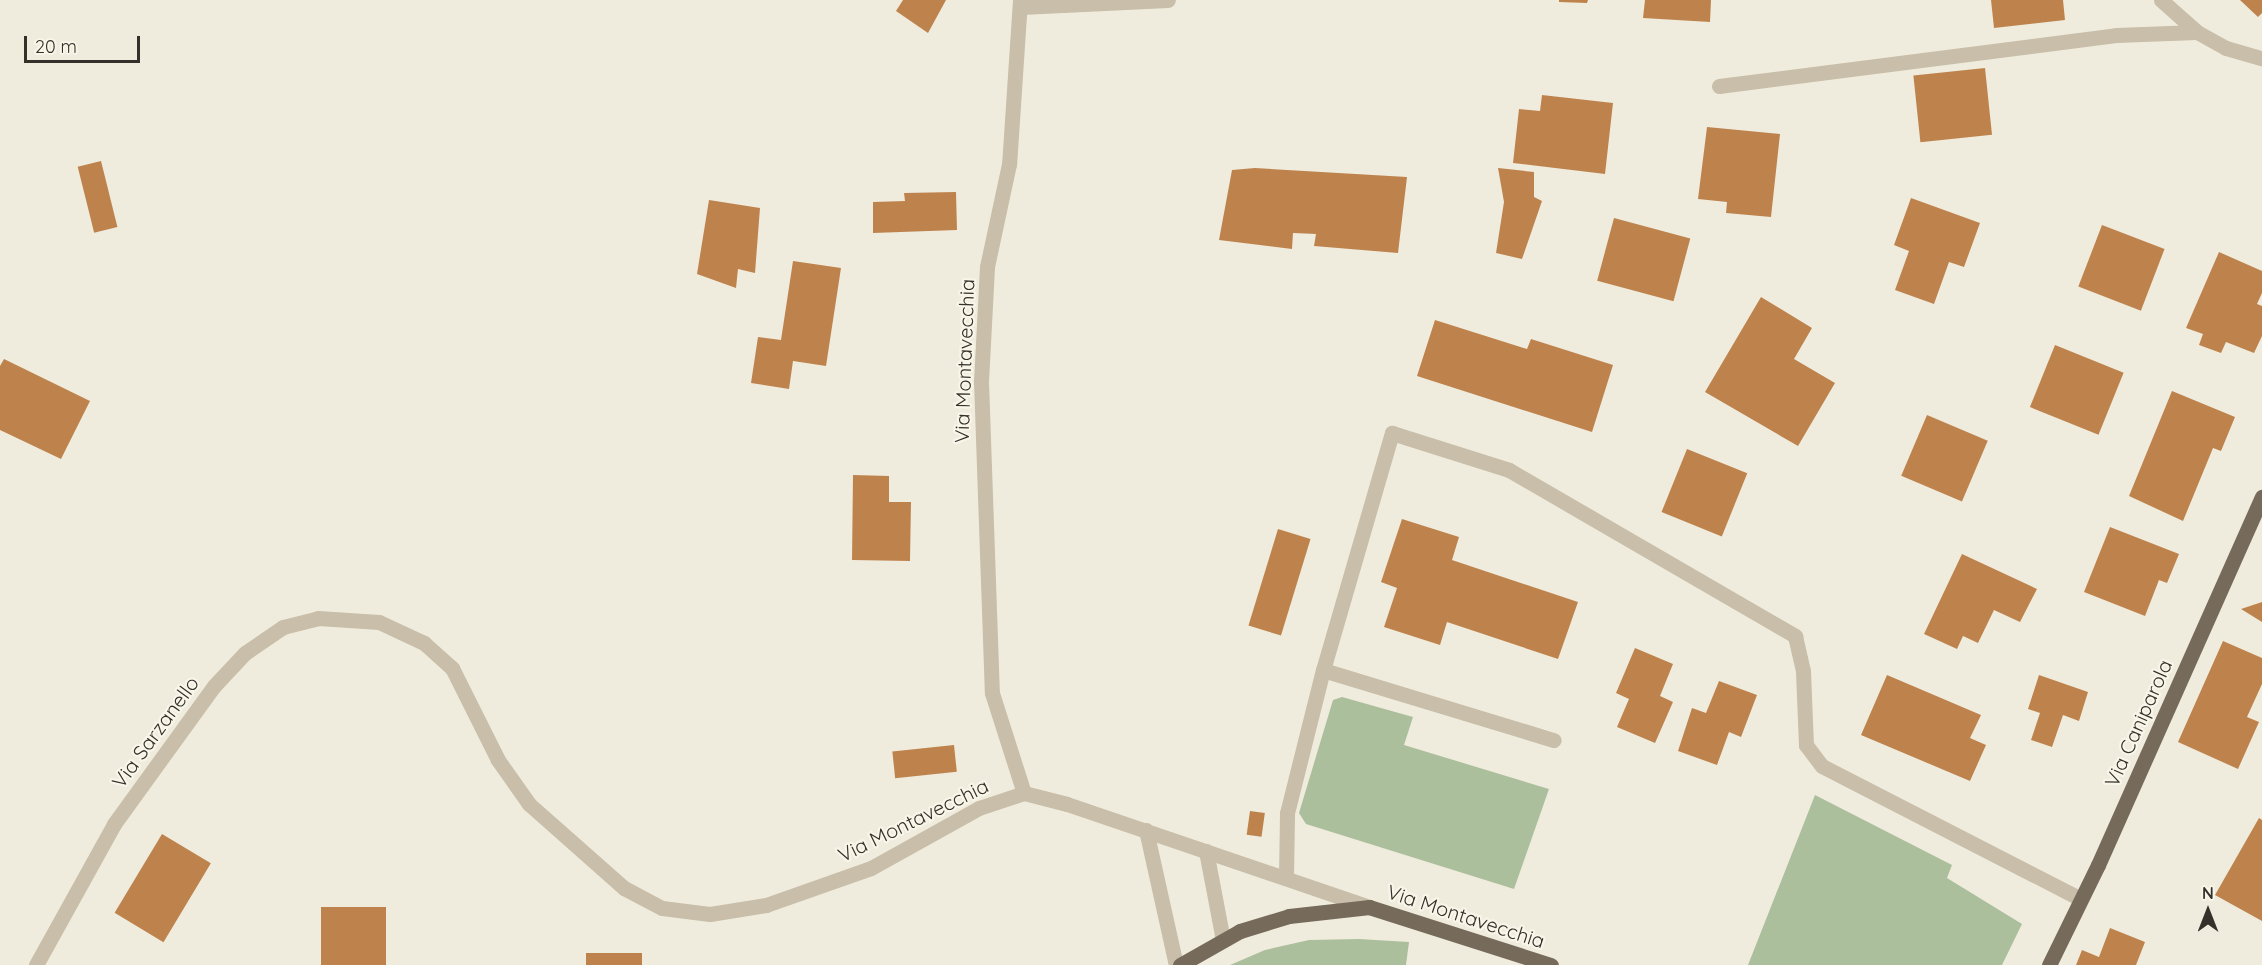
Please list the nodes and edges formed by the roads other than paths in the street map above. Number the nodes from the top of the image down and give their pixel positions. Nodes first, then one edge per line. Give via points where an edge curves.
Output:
1 (1168, 0) edge
2 (2161, 0) edge
3 (1021, 3) edge
4 (2197, 32) junction
5 (2262, 58) edge
6 (1719, 86) dead end
7 (2262, 497) edge
8 (379, 622) joint
9 (1323, 670) junction
10 (1554, 740) dead end
11 (1024, 793) junction
12 (1146, 830) junction
13 (1206, 851) junction
14 (1286, 878) junction
15 (2081, 899) junction
16 (1369, 907) junction
17 (1223, 940) junction
18 (36, 965) edge
19 (1178, 965) edge
20 (1551, 965) edge
21 (2049, 965) edge

1 - 3 street
2 - 4 street
3 - 11 street, Via Montavecchia via 1008,164 987,267 981,392 992,693
4 - 5 street via 2226,48
4 - 6 street via 2116,35
7 - 15 main road, Via Caniparola
8 - 11 street, Via Montavecchia via 423,643 452,668 498,760 529,804 624,888 662,908 710,914 766,905 871,868 979,808
8 - 18 street, Via Sarzanello via 318,618 283,627 245,653 214,686 114,824
9 - 10 street
9 - 14 street via 1287,813
9 - 15 street via 1392,433 1509,470 1795,636 1803,671 1806,745 1822,766
11 - 12 street, Via Montavecchia
12 - 13 street, Via Montavecchia
12 - 19 street
13 - 14 street, Via Montavecchia
13 - 17 street
14 - 16 street, Via Montavecchia
15 - 21 main road, Via Caniparola
16 - 17 main road, Via Montavecchia via 1289,916
16 - 20 main road, Via Montavecchia
17 - 19 main road, Via Montavecchia

